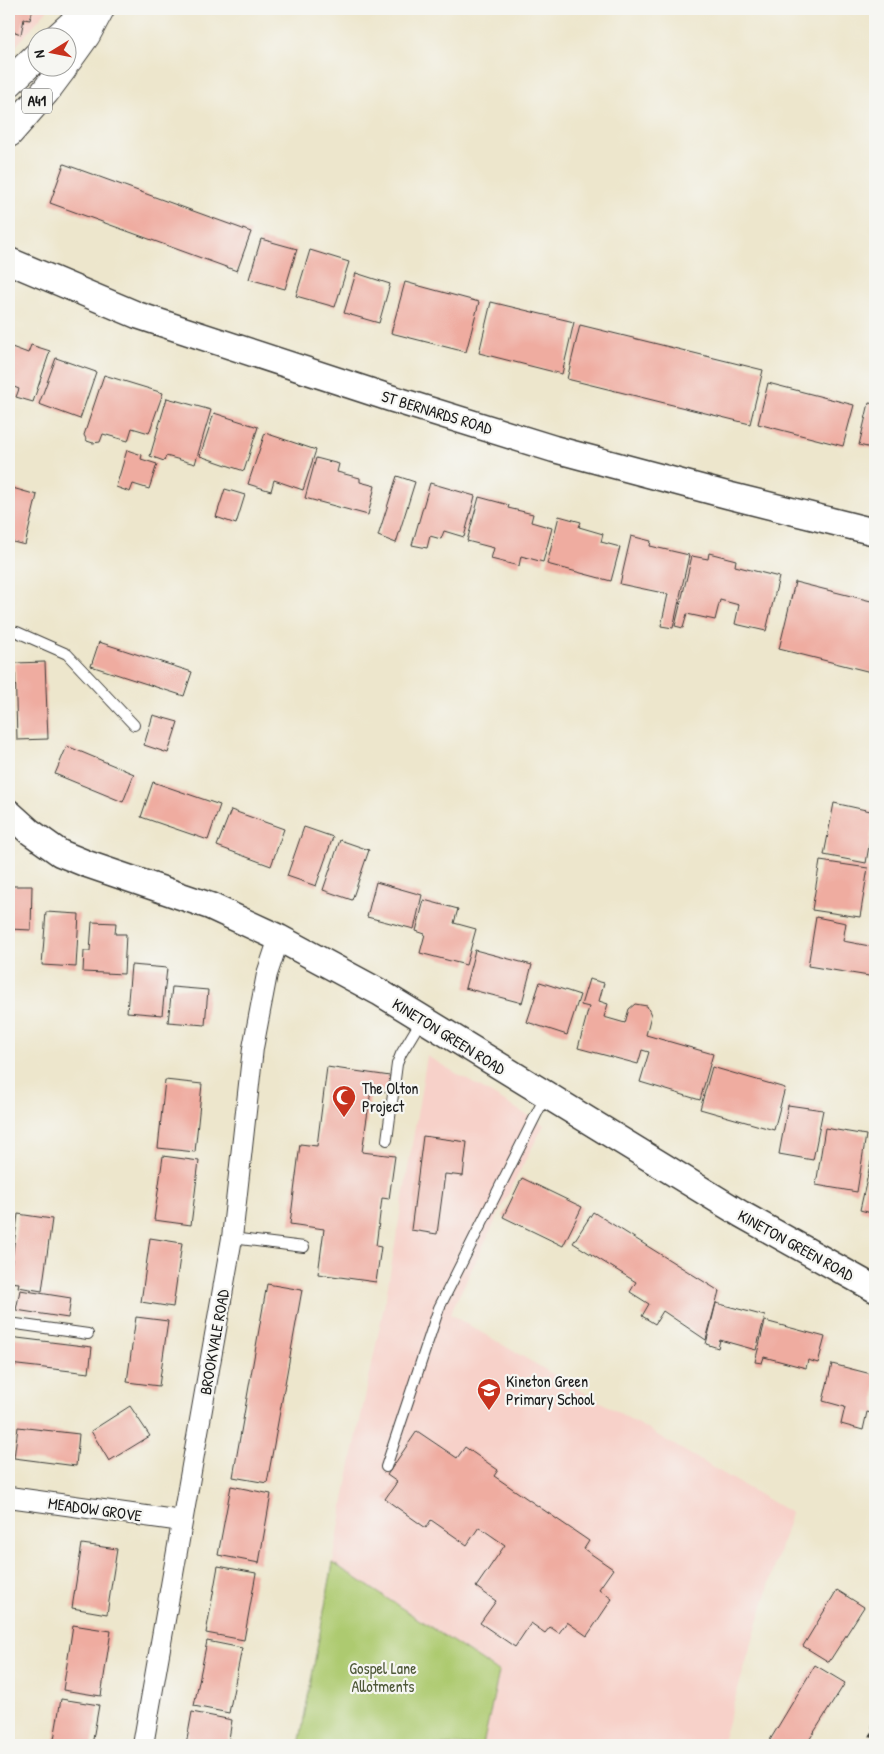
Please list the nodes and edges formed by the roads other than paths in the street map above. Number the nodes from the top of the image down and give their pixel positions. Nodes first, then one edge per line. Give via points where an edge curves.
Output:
1 (89, 9) edge
2 (100, 9) edge
3 (68, 28) edge
4 (78, 46) edge
5 (28, 65) edge
6 (55, 78) edge
7 (9, 83) edge
8 (9, 133) edge
9 (9, 261) edge
10 (875, 532) edge
11 (9, 631) edge
12 (134, 725) dead end
13 (9, 813) edge
14 (279, 938) junction
15 (422, 1020) junction
16 (546, 1095) junction
17 (388, 1140) dead end
18 (232, 1238) junction
19 (304, 1247) dead end
20 (875, 1289) edge
21 (9, 1323) edge
22 (88, 1334) dead end
23 (386, 1467) dead end
24 (9, 1497) edge
25 (182, 1521) junction
26 (143, 1745) edge

1 - 3 highway
2 - 4 highway
5 - 7 highway, A41
6 - 8 highway, A41
9 - 10 street, ST BERNARDS ROAD via 137,315 390,398 727,496
11 - 12 lane via 67,654
13 - 14 street, KINETON GREEN ROAD via 60,853 210,906
14 - 15 street, KINETON GREEN ROAD via 379,992
14 - 18 street, BROOKVALE ROAD via 253,1048
15 - 16 street, KINETON GREEN ROAD
15 - 17 lane via 397,1064
16 - 20 street, KINETON GREEN ROAD via 741,1214
16 - 23 lane via 439,1308
18 - 19 lane
18 - 25 street, BROOKVALE ROAD
21 - 22 lane
24 - 25 street, MEADOW GROVE
25 - 26 street, BROOKVALE ROAD

